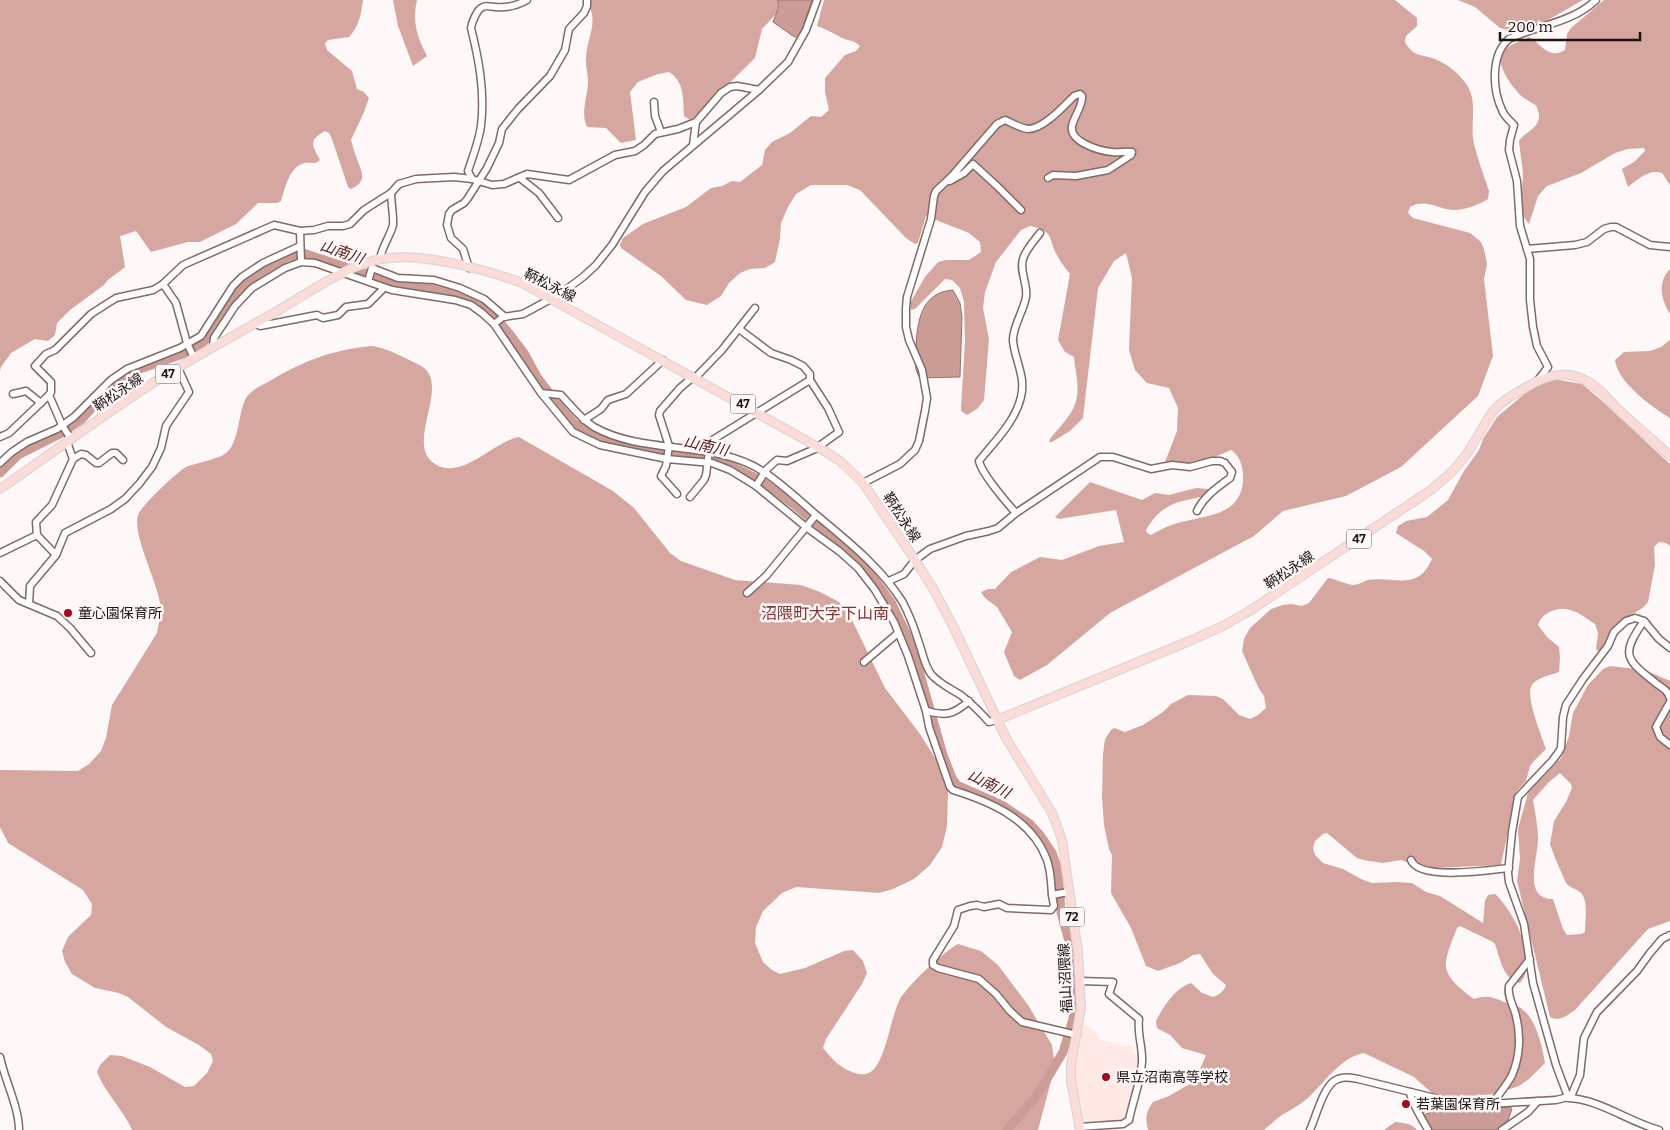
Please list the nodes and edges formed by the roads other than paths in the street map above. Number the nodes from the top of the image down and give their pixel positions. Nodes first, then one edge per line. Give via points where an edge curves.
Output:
1 (527, 0) edge
2 (587, 0) edge
3 (817, 0) edge
4 (1596, 0) edge
5 (759, 90) junction
6 (654, 102) dead end
7 (696, 122) junction
8 (661, 132) junction
9 (693, 145) junction
10 (520, 178) junction
11 (1048, 178) dead end
12 (475, 180) junction
13 (942, 185) junction
14 (391, 193) junction
15 (1021, 210) dead end
16 (558, 218) dead end
17 (300, 231) junction
18 (1040, 233) dead end
19 (300, 247) junction
20 (1670, 247) edge
21 (1527, 249) junction
22 (380, 259) junction
23 (300, 261) junction
24 (469, 268) junction
25 (344, 273) junction
26 (368, 280) junction
27 (163, 284) junction
28 (383, 286) junction
29 (550, 298) junction
30 (755, 308) dead end
31 (504, 317) junction
32 (255, 323) junction
33 (495, 324) junction
34 (739, 329) junction
35 (188, 345) junction
36 (213, 347) junction
37 (193, 357) junction
38 (663, 360) junction
39 (178, 368) junction
40 (694, 377) junction
41 (810, 380) junction
42 (1538, 380) junction
43 (12, 394) dead end
44 (543, 394) junction
45 (48, 395) junction
46 (41, 403) junction
47 (758, 412) junction
48 (584, 420) junction
49 (63, 426) junction
50 (0, 437) edge
51 (69, 438) junction
52 (818, 446) junction
53 (701, 450) junction
54 (668, 453) junction
55 (1670, 456) edge
56 (707, 457) junction
57 (73, 459) junction
58 (123, 460) dead end
59 (0, 463) edge
60 (764, 474) junction
61 (863, 483) junction
62 (756, 485) junction
63 (0, 488) edge
64 (677, 494) dead end
65 (690, 497) dead end
66 (1198, 511) dead end
67 (1016, 513) junction
68 (815, 516) junction
69 (807, 526) junction
70 (36, 535) junction
71 (0, 553) edge
72 (56, 555) junction
73 (915, 560) junction
74 (0, 581) edge
75 (889, 581) junction
76 (747, 593) dead end
77 (29, 604) junction
78 (1644, 621) junction
79 (898, 633) junction
80 (1670, 648) edge
81 (91, 653) dead end
82 (864, 662) dead end
83 (1670, 700) edge
84 (969, 701) junction
85 (927, 712) junction
86 (997, 720) junction
87 (1670, 745) edge
88 (1411, 860) dead end
89 (1509, 868) junction
90 (1066, 892) junction
91 (1053, 895) junction
92 (1670, 935) edge
93 (1530, 959) junction
94 (1080, 981) junction
95 (1076, 1035) junction
96 (0, 1057) edge
97 (1410, 1092) junction
98 (1567, 1097) junction
99 (1443, 1100) junction
100 (1538, 1101) junction
101 (1492, 1104) junction
102 (1418, 1110) junction
103 (1080, 1128) edge
104 (19, 1130) edge
105 (1310, 1130) edge
106 (1428, 1130) edge
107 (1502, 1130) edge
108 (1659, 1130) edge

1 - 12 street via 515,6 484,6 472,24 482,98 479,136 468,171
2 - 12 street via 584,13 569,29 565,50 550,76 502,129 487,168
3 - 5 street via 806,30 788,62
4 - 21 street via 1567,18 1509,39 1502,45 1496,61 1498,98 1505,116 1514,125 1509,150 1517,180 1520,226
5 - 7 street via 730,87
5 - 9 street
6 - 8 street
7 - 8 street
7 - 9 street
8 - 10 street via 635,150 615,155 569,180 527,174
9 - 29 street via 654,180 596,265 560,294
10 - 12 street via 492,186
10 - 16 street via 539,193
11 - 13 street via 1108,170 1131,155 1132,152 1092,147 1073,135 1071,129 1082,101 1080,94 1037,128 1027,129 1005,120 997,124
12 - 14 street via 454,177 416,179 399,184
12 - 24 street via 464,203 449,214 447,225 451,238 463,249
13 - 15 street via 973,164
13 - 61 street via 934,196 931,219 906,308 906,327 925,382 925,411 919,441 915,450 900,464
14 - 17 street via 364,210 350,224
14 - 22 street via 394,224
17 - 19 street
17 - 27 street via 274,225 183,265
18 - 67 street via 1023,260 1026,292 1013,337 1023,383 1018,409 979,461
19 - 23 street
19 - 35 street via 263,263 242,277 228,292 201,336
20 - 21 street via 1650,245 1612,227 1587,242
21 - 42 street via 1533,327 1537,346 1548,367
22 - 24 main road, 鞆松永線 / 47 via 419,257
22 - 25 main road, 鞆松永線 / 47
23 - 25 street
23 - 36 street via 252,288 214,338
24 - 29 main road, 鞆松永線 / 47 via 504,276
25 - 26 street
25 - 32 main road, 鞆松永線 / 47
26 - 28 street
26 - 31 street via 372,268 398,278 434,280 484,299
27 - 35 street via 176,304
27 - 45 street via 153,290 116,298 91,314 55,350 36,363 35,366 51,382
28 - 32 street via 368,304 346,307 338,315 323,318 317,315 260,326
28 - 33 street via 471,305
29 - 31 street via 523,314
29 - 38 main road, 鞆松永線 / 47
30 - 34 street
31 - 33 street
32 - 36 main road, 鞆松永線 / 47
33 - 44 street
34 - 40 street
34 - 41 street via 772,353 803,366 810,374
35 - 37 street
35 - 49 street via 136,364 118,375
36 - 37 main road, 鞆松永線 / 47
37 - 39 main road, 鞆松永線 / 47
38 - 40 main road, 鞆松永線 / 47
38 - 48 street via 626,394 608,400
39 - 51 main road, 鞆松永線 / 47
39 - 72 street via 189,392 166,426 152,467 125,499 65,533
40 - 47 main road, 鞆松永線 / 47
40 - 54 street via 660,411
41 - 47 street
41 - 52 street via 839,432
42 - 55 main road, 鞆松永線 / 47 via 1553,374 1583,379 1598,388
42 - 86 main road, 鞆松永線 / 47 via 1496,408 1450,474 1251,610 1192,640
43 - 46 street via 26,391
44 - 48 street via 561,395
44 - 54 street via 573,432 600,445
45 - 46 street
45 - 49 street
46 - 50 street
47 - 52 main road, 鞆松永線 / 47
47 - 53 street
48 - 54 street via 594,427
49 - 51 street
49 - 59 street via 27,442
51 - 57 street
51 - 63 main road, 鞆松永線 / 47
52 - 60 street via 787,461 777,460
52 - 61 main road, 鞆松永線 / 47
53 - 54 street
53 - 56 street
54 - 56 street
54 - 64 street via 661,476
56 - 60 street via 749,463
56 - 62 street via 712,463
56 - 65 street via 704,480
57 - 58 street via 81,454 96,464 116,453
57 - 70 street via 52,505 36,522
60 - 62 street
60 - 68 street
61 - 73 main road, 鞆松永線 / 47
62 - 69 street
66 - 67 street via 1213,490 1230,478 1232,472 1225,463 1212,461 1190,467 1172,465 1151,469 1105,456 1094,460
67 - 73 street via 998,528 930,549
68 - 69 street
68 - 75 street via 867,557
69 - 76 street via 766,576
69 - 79 street via 858,568 875,590
70 - 71 street
70 - 72 street
72 - 77 street via 30,586
73 - 75 street via 904,574
73 - 86 main road, 鞆松永線 / 47 via 953,626
74 - 77 street via 19,600
75 - 84 street via 912,622 930,672 935,679
77 - 81 street via 57,616
78 - 80 street
78 - 83 street via 1633,637 1629,655 1632,663 1665,689
78 - 89 street via 1626,620 1614,632 1608,646 1566,705 1561,748 1518,798
79 - 82 street
79 - 85 street
83 - 87 street via 1656,727 1660,737
84 - 85 street via 954,713
84 - 86 street via 990,722
85 - 91 street via 928,726 950,787 1001,809 1023,824 1047,860
86 - 90 main road, 福山沼隈線 / 72 via 1052,813 1062,840
88 - 89 street via 1417,868 1433,873
89 - 93 street via 1509,882 1524,924
90 - 91 street
90 - 94 main road, 福山沼隈線 / 72 via 1078,952
91 - 95 street via 1051,910 1007,908 999,904 958,910 954,926 933,964 979,979 1022,1022
92 - 98 street via 1662,939 1637,971 1597,1012 1584,1038 1580,1075 1572,1094
93 - 98 street via 1533,983
93 - 101 street via 1509,986 1518,1022 1519,1046 1511,1077
94 - 95 main road, 福山沼隈線 / 72 via 1081,1008
94 - 103 street via 1113,982 1109,994 1139,1019 1142,1059 1141,1076 1129,1120 1123,1124
95 - 103 main road, 福山沼隈線 / 72 via 1071,1081
96 - 104 street via 17,1111
97 - 99 street
97 - 102 street
97 - 105 street via 1358,1079 1338,1078 1325,1091
98 - 100 street
98 - 108 street via 1590,1102
99 - 101 street via 1471,1105
99 - 102 street
100 - 101 street
100 - 107 street
102 - 106 street

